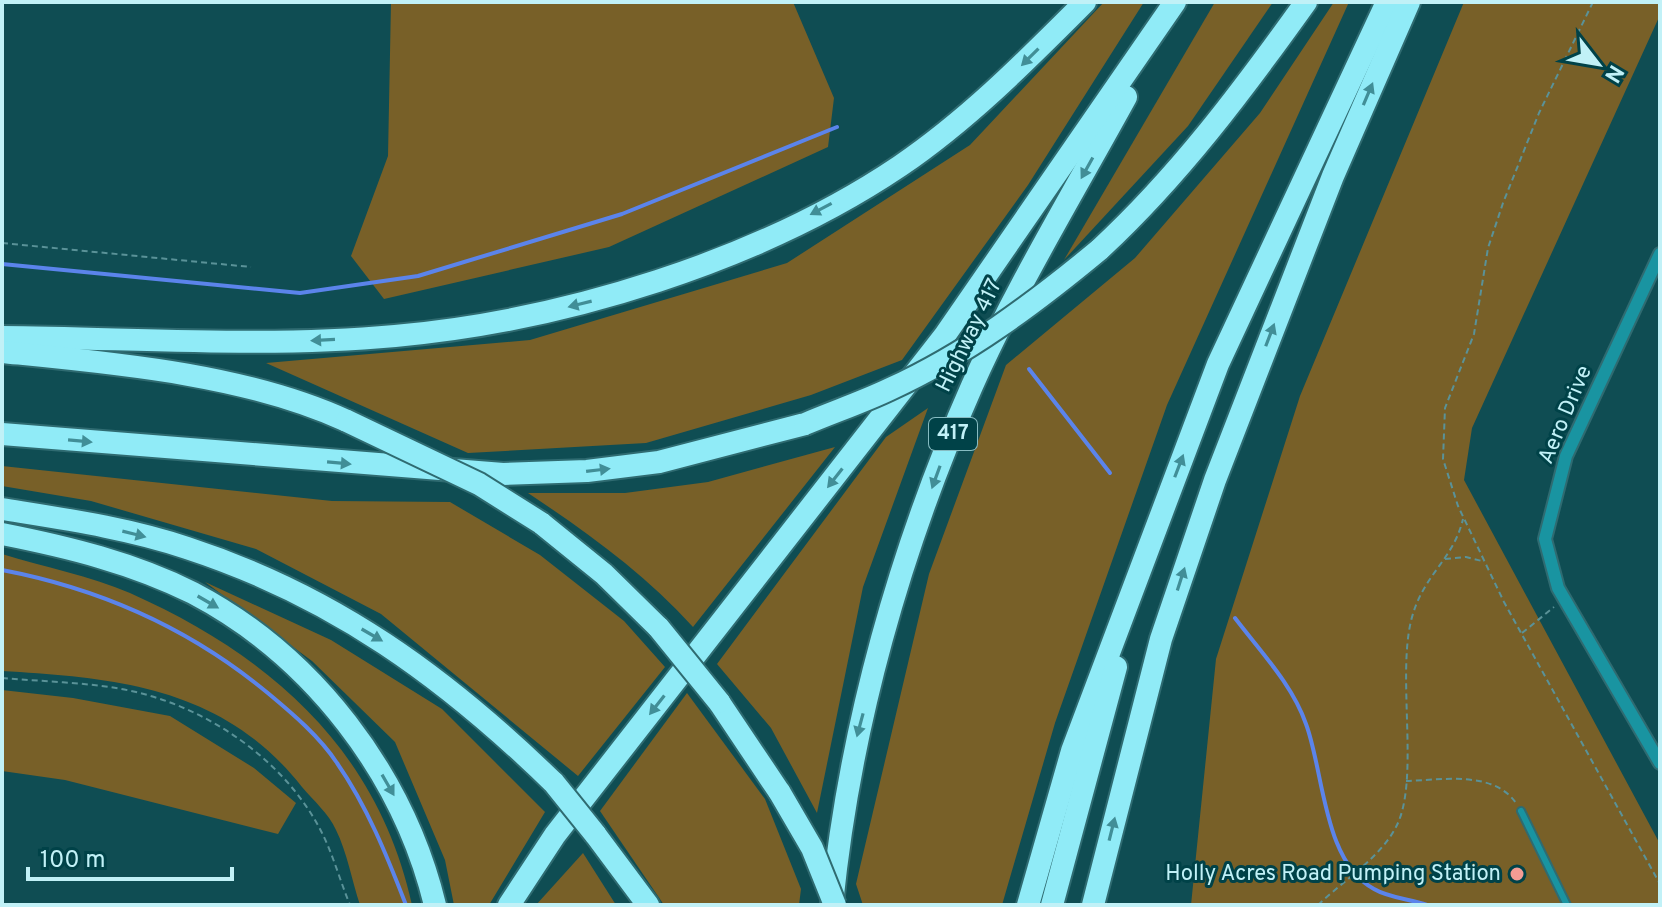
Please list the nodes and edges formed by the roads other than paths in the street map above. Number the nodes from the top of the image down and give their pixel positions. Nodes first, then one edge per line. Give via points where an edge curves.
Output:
1 (1085, 2) edge
2 (1177, 2) edge
3 (1306, 2) edge
4 (1387, 2) edge
5 (1409, 2) edge
6 (1660, 254) edge
7 (2, 337) edge
8 (2, 352) edge
9 (2, 434) edge
10 (2, 509) edge
11 (2, 534) edge
12 (1150, 538) junction
13 (1660, 763) edge
14 (1521, 811) road end
15 (435, 905) edge
16 (509, 905) edge
17 (648, 905) edge
18 (834, 905) edge
19 (1028, 905) edge
20 (1052, 905) edge
21 (1093, 905) edge
22 (1567, 905) edge

1 -> 7 highway via 1000,87 900,166 761,241 598,300 498,324 393,336
2 -> 16 highway via 945,335 555,835
2 -> 18 highway, Highway 417 / 417 via 973,384 938,472 894,597 855,742 839,826
9 -> 3 highway, bridge via 503,474 659,462 805,424 891,389 977,342 1099,250 1183,164
12 -> 4 highway via 1218,364
21 -> 5 highway via 1161,639 1210,494 1333,176
6 - 13 street, Aero Drive via 1566,456 1545,539 1564,598
8 - 18 highway, bridge via 176,374 258,391 347,421 479,484 541,523 659,628 719,702 812,848
10 -> 17 highway, bridge via 187,547 273,581 404,654 470,704 554,783
11 -> 15 highway via 79,551 172,584 235,619 280,654 338,711 382,775 419,851
12 - 19 highway via 1072,751
12 - 20 highway
14 - 22 lane

